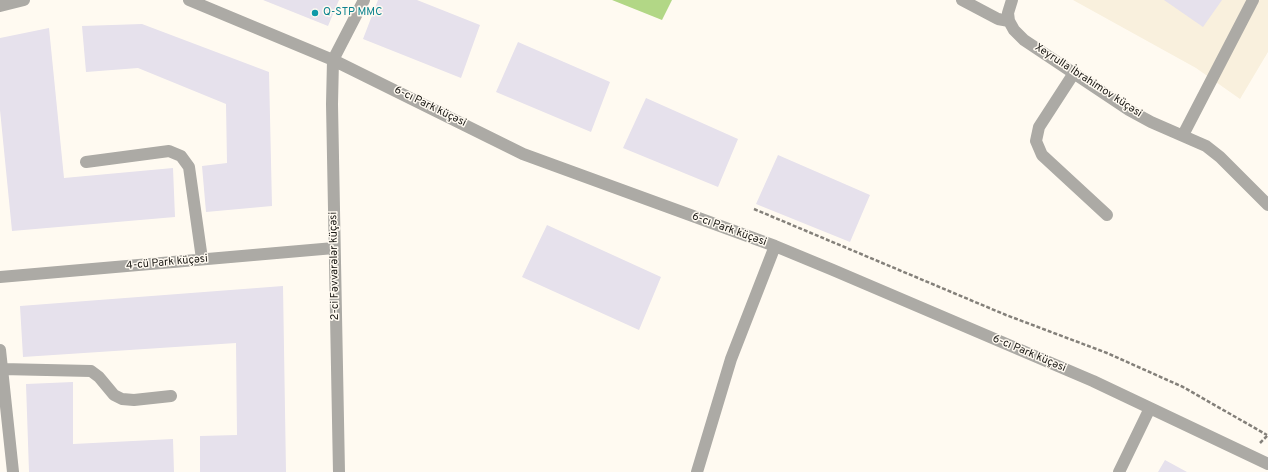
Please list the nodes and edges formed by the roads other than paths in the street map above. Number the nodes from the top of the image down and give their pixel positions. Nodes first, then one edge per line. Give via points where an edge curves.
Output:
1 (21, 0) edge
2 (189, 0) edge
3 (364, 0) edge
4 (962, 0) edge
5 (1012, 0) edge
6 (1253, 0) edge
7 (0, 6) edge
8 (1009, 21) junction
9 (333, 60) junction
10 (1074, 73) junction
11 (1183, 135) junction
12 (86, 162) dead end
13 (1268, 205) edge
14 (1108, 215) dead end
15 (775, 246) junction
16 (334, 248) junction
17 (202, 260) junction
18 (0, 277) edge
19 (0, 350) edge
20 (2, 369) junction
21 (171, 396) dead end
22 (1150, 408) junction
23 (1268, 464) edge
24 (13, 472) edge
25 (339, 472) edge
26 (697, 472) edge
27 (1119, 472) edge

1 - 7 street
2 - 9 street, 6-cı Park küçəsi
3 - 9 street
4 - 8 street via 998,19
5 - 8 street via 1008,13
6 - 11 street
8 - 10 street, Xeyrulla İbrahimov küçəsi via 1024,40
9 - 15 street, 6-cı Park küçəsi via 523,154
9 - 16 street, 2-ci Fəvvarələr küçəsi
10 - 11 street, Xeyrulla İbrahimov küçəsi via 1129,110
10 - 14 street via 1039,127 1036,141 1042,155
11 - 13 street, Xeyrulla İbrahimov küçəsi via 1206,146 1220,157
12 - 17 street via 169,150 181,156 189,167
15 - 22 street, 6-cı Park küçəsi
15 - 26 street via 731,359
16 - 17 street, 4-cü Park küçəsi
16 - 25 street, 2-ci Fəvvarələr küçəsi
17 - 18 street, 4-cü Park küçəsi
19 - 20 street
20 - 21 street via 91,371 114,395 122,399
20 - 24 street
22 - 23 street, 6-cı Park küçəsi
22 - 27 street

